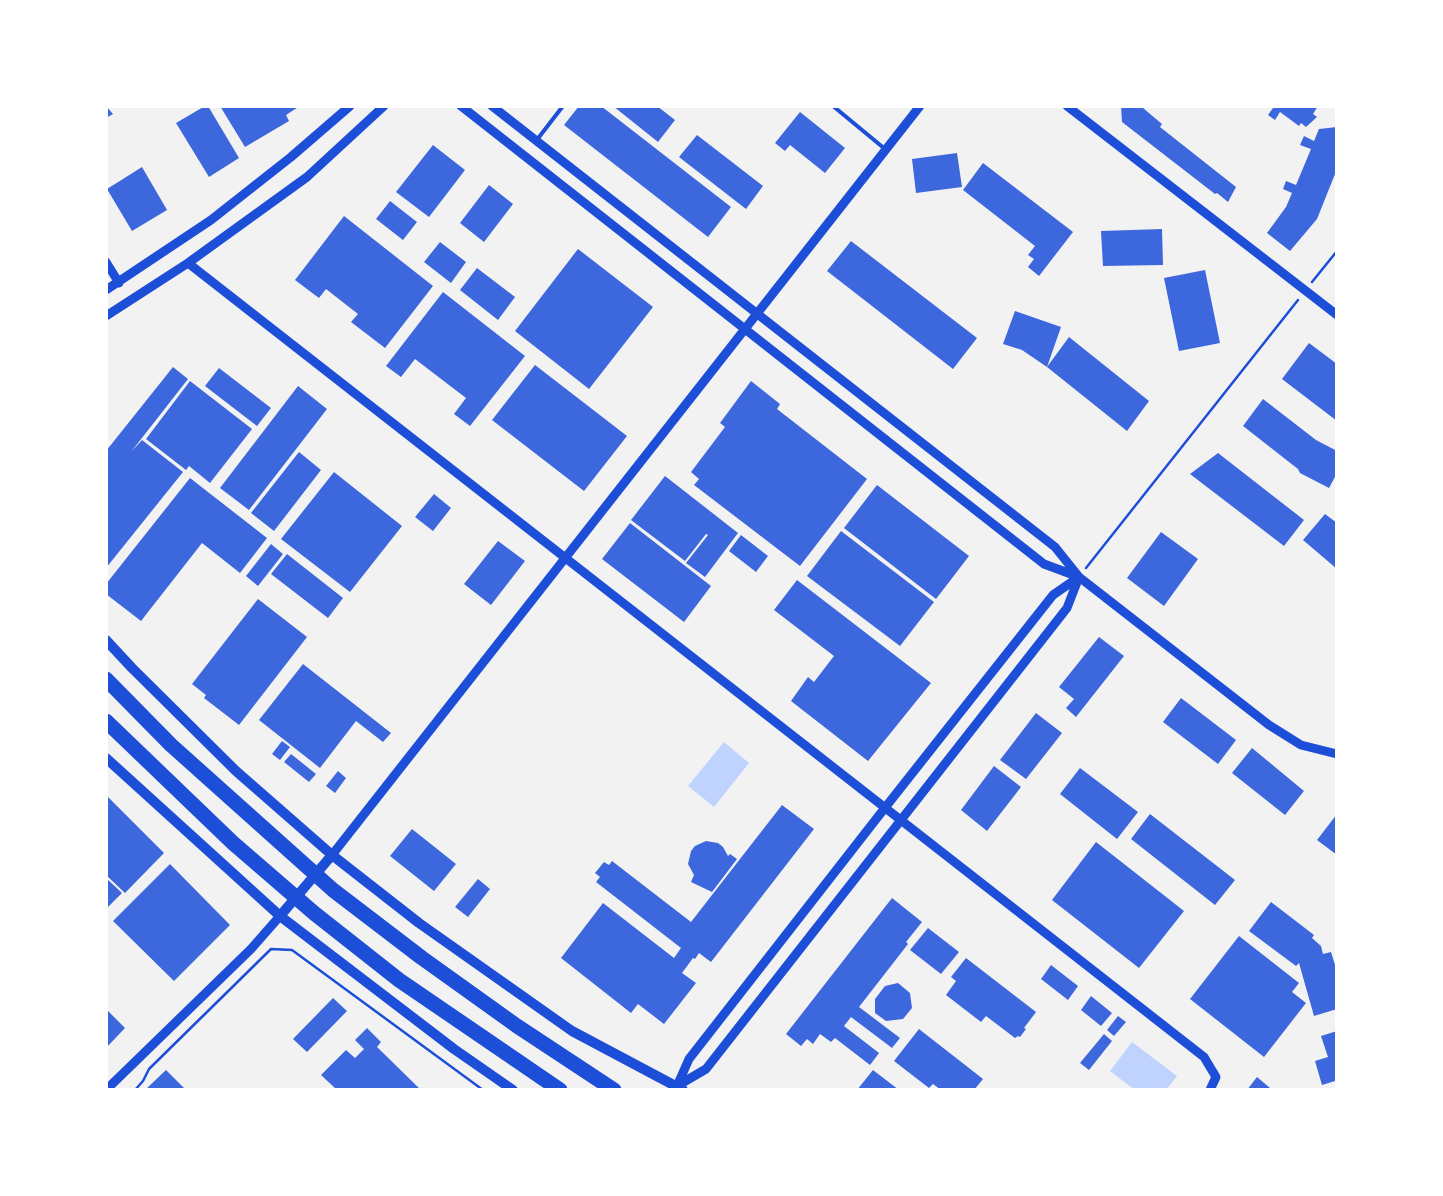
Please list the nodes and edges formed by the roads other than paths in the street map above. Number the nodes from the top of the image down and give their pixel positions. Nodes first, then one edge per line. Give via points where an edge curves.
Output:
1 (350, 106) edge
2 (384, 106) edge
3 (461, 106) edge
4 (492, 106) edge
5 (563, 106) edge
6 (833, 106) edge
7 (920, 106) edge
8 (1067, 106) edge
9 (536, 141) junction
10 (886, 149) junction
11 (106, 262) edge
12 (188, 263) junction
13 (119, 283) junction
14 (106, 290) edge
15 (758, 314) junction
16 (1337, 315) edge
17 (106, 316) edge
18 (746, 330) junction
19 (565, 559) junction
20 (1079, 577) junction
21 (106, 640) edge
22 (106, 679) edge
23 (106, 722) edge
24 (1337, 754) edge
25 (106, 758) edge
26 (884, 808) junction
27 (900, 821) junction
28 (332, 854) junction
29 (280, 916) junction
30 (680, 1088) edge
31 (106, 1090) edge
32 (513, 1090) edge
33 (560, 1090) edge
34 (614, 1090) edge
35 (1210, 1090) edge

1 - 13 street via 292,157 176,245
2 - 12 street via 307,177
3 - 18 street
4 - 9 street
5 - 9 lane
6 - 10 lane
7 - 10 street
8 - 16 street
9 - 15 street
10 - 15 street
11 - 13 street
12 - 17 street
12 - 19 street
13 - 14 street
15 - 18 street
15 - 20 street via 1056,547
18 - 19 street
18 - 20 street via 1044,564
19 - 26 street
19 - 28 street
20 - 24 street via 1269,725 1301,745
20 - 26 street via 1053,595
20 - 27 street via 1067,608
21 - 28 main road via 236,770
22 - 34 highway via 171,745 333,890 517,1026
23 - 33 highway via 314,913 400,980
25 - 29 main road
26 - 27 street
26 - 30 street via 689,1059
27 - 30 street via 706,1069
27 - 35 street via 1204,1057 1216,1077
28 - 29 main road
28 - 30 main road via 419,923 572,1031
29 - 31 street via 251,949
29 - 32 main road

